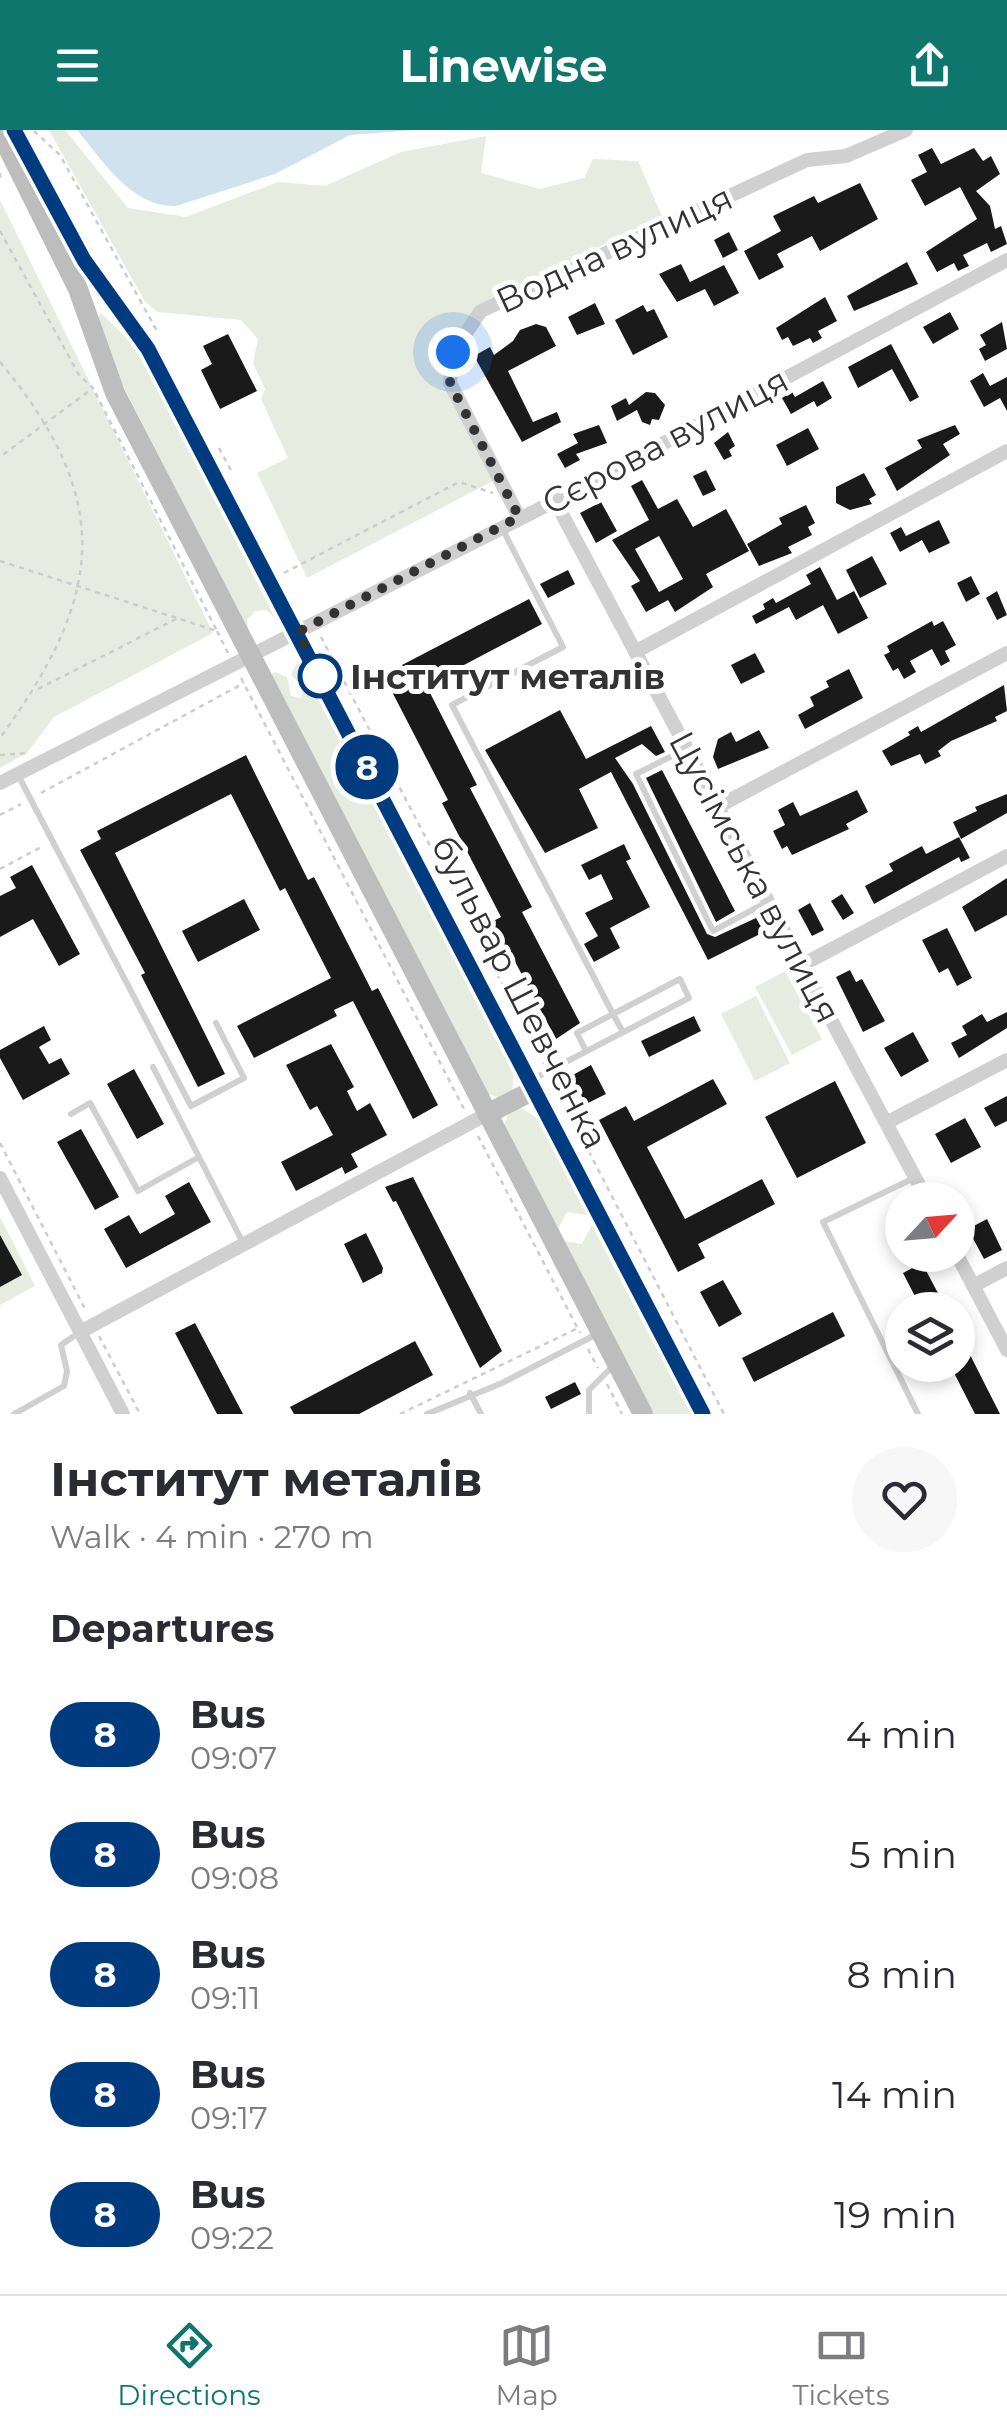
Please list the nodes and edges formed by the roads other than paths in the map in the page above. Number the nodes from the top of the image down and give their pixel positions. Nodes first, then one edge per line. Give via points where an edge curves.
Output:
1 (906, 130) edge
2 (5, 132) edge
3 (1007, 260) edge
4 (1007, 451) edge
5 (555, 501) junction
6 (519, 517) junction
7 (502, 527) junction
8 (306, 628) junction
9 (635, 652) junction
10 (1007, 653) edge
11 (242, 661) junction
12 (687, 748) junction
13 (18, 774) junction
14 (0, 783) edge
15 (719, 806) junction
16 (1007, 856) edge
17 (768, 902) junction
18 (802, 965) junction
19 (613, 1014) junction
20 (216, 1023) dead end
21 (623, 1032) junction
22 (586, 1051) junction
23 (1007, 1060) edge
24 (153, 1067) dead end
25 (537, 1080) junction
26 (71, 1114) dead end
27 (479, 1118) junction
28 (886, 1123) junction
29 (200, 1158) junction
30 (916, 1177) junction
31 (0, 1178) edge
32 (919, 1182) edge
33 (244, 1244) junction
34 (1007, 1268) edge
35 (966, 1272) edge
36 (973, 1286) junction
37 (87, 1328) junction
38 (592, 1336) junction
39 (1007, 1350) edge
40 (609, 1368) junction
41 (470, 1393) junction
42 (14, 1414) edge
43 (123, 1414) edge
44 (427, 1414) edge
45 (481, 1414) edge
46 (589, 1414) edge
47 (643, 1414) edge
48 (703, 1414) edge
49 (918, 1414) edge

1 - 6 street, Водна вулиця via 846,156 807,160 481,311 453,352 450,383
2 - 8 main road, бульвар Шевченка via 148,349
2 - 11 main road, бульвар Шевченка via 78,288 115,393
3 - 5 street, Сєрова вулиця
4 - 9 street
5 - 6 street, Сєрова вулиця
5 - 9 street, Цусімська вулиця
6 - 7 street, Сєрова вулиця
7 - 8 street, Сєрова вулиця
7 - 19 lane via 563,646 452,704
8 - 11 street, Сєрова вулиця
8 - 25 main road, бульвар Шевченка
9 - 12 street, Цусімська вулиця
10 - 15 street
11 - 13 street, Сєрова вулиця
11 - 27 main road, бульвар Шевченка
12 - 15 street, Цусімська вулиця
12 - 17 lane via 636,774 713,931
13 - 14 street, Сєрова вулиця
13 - 20 lane via 190,1106 244,1078
15 - 17 street, Цусімська вулиця
16 - 18 street
17 - 18 street, Цусімська вулиця
18 - 28 street, Цусімська вулиця
19 - 21 lane
19 - 21 lane via 680,979 689,998
19 - 22 lane via 576,1033
21 - 22 lane
22 - 25 lane
23 - 28 street
24 - 29 lane
25 - 27 main road
25 - 48 main road, бульвар Шевченка
26 - 29 lane via 90,1103 138,1191
27 - 33 street
27 - 38 main road, бульвар Шевченка
28 - 30 street, Цусімська вулиця
29 - 33 lane
30 - 32 street, Цусімська вулиця
30 - 49 lane via 823,1222
31 - 37 street
33 - 37 street
34 - 36 street
35 - 36 street
36 - 39 street
37 - 42 lane via 61,1345 64,1386
37 - 43 street
38 - 40 main road, бульвар Шевченка
38 - 41 lane
40 - 46 lane via 589,1390
40 - 47 main road, бульвар Шевченка
41 - 44 lane
41 - 45 lane

